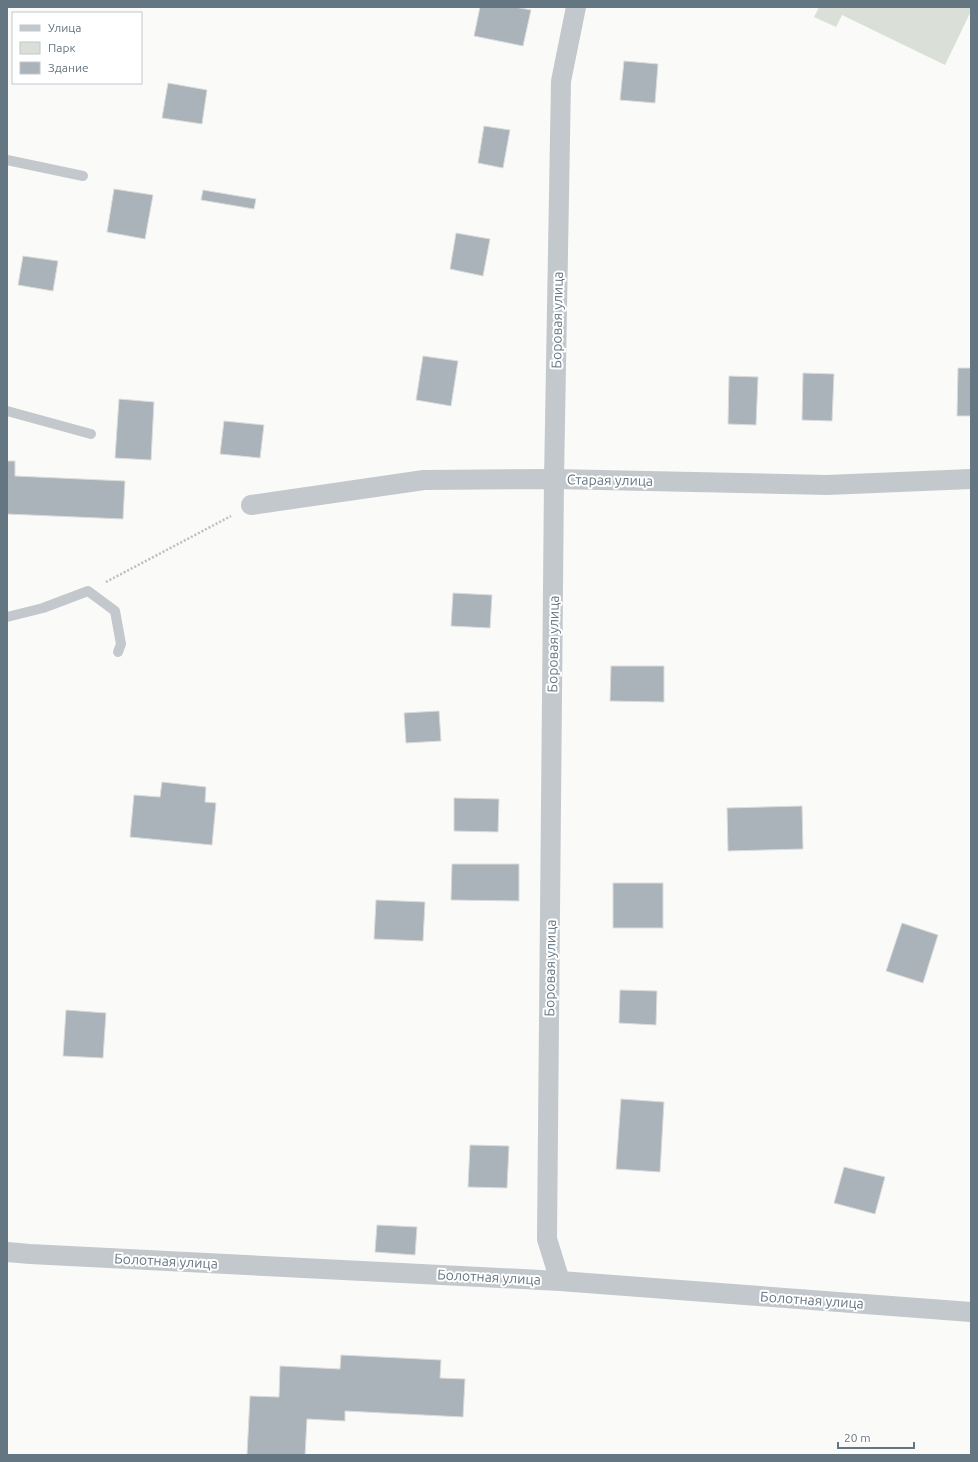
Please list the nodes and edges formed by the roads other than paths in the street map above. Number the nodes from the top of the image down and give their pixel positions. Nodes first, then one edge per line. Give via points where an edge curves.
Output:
1 (576, 7) edge
2 (7, 160) edge
3 (83, 176) dead end
4 (7, 411) edge
5 (92, 434) dead end
6 (554, 478) junction
7 (971, 479) edge
8 (251, 505) road end
9 (7, 617) edge
10 (118, 652) dead end
11 (7, 1252) edge
12 (560, 1281) junction
13 (971, 1312) edge

1 - 6 street, Боровая улица via 561,81
2 - 3 lane
4 - 5 lane
6 - 7 street, Старая улица via 827,485
6 - 8 street, Старая улица via 424,480
6 - 12 street, Боровая улица via 547,1239
9 - 10 lane via 43,608 88,591 114,611 121,644
11 - 12 street, Болотная улица
12 - 13 street, Болотная улица

